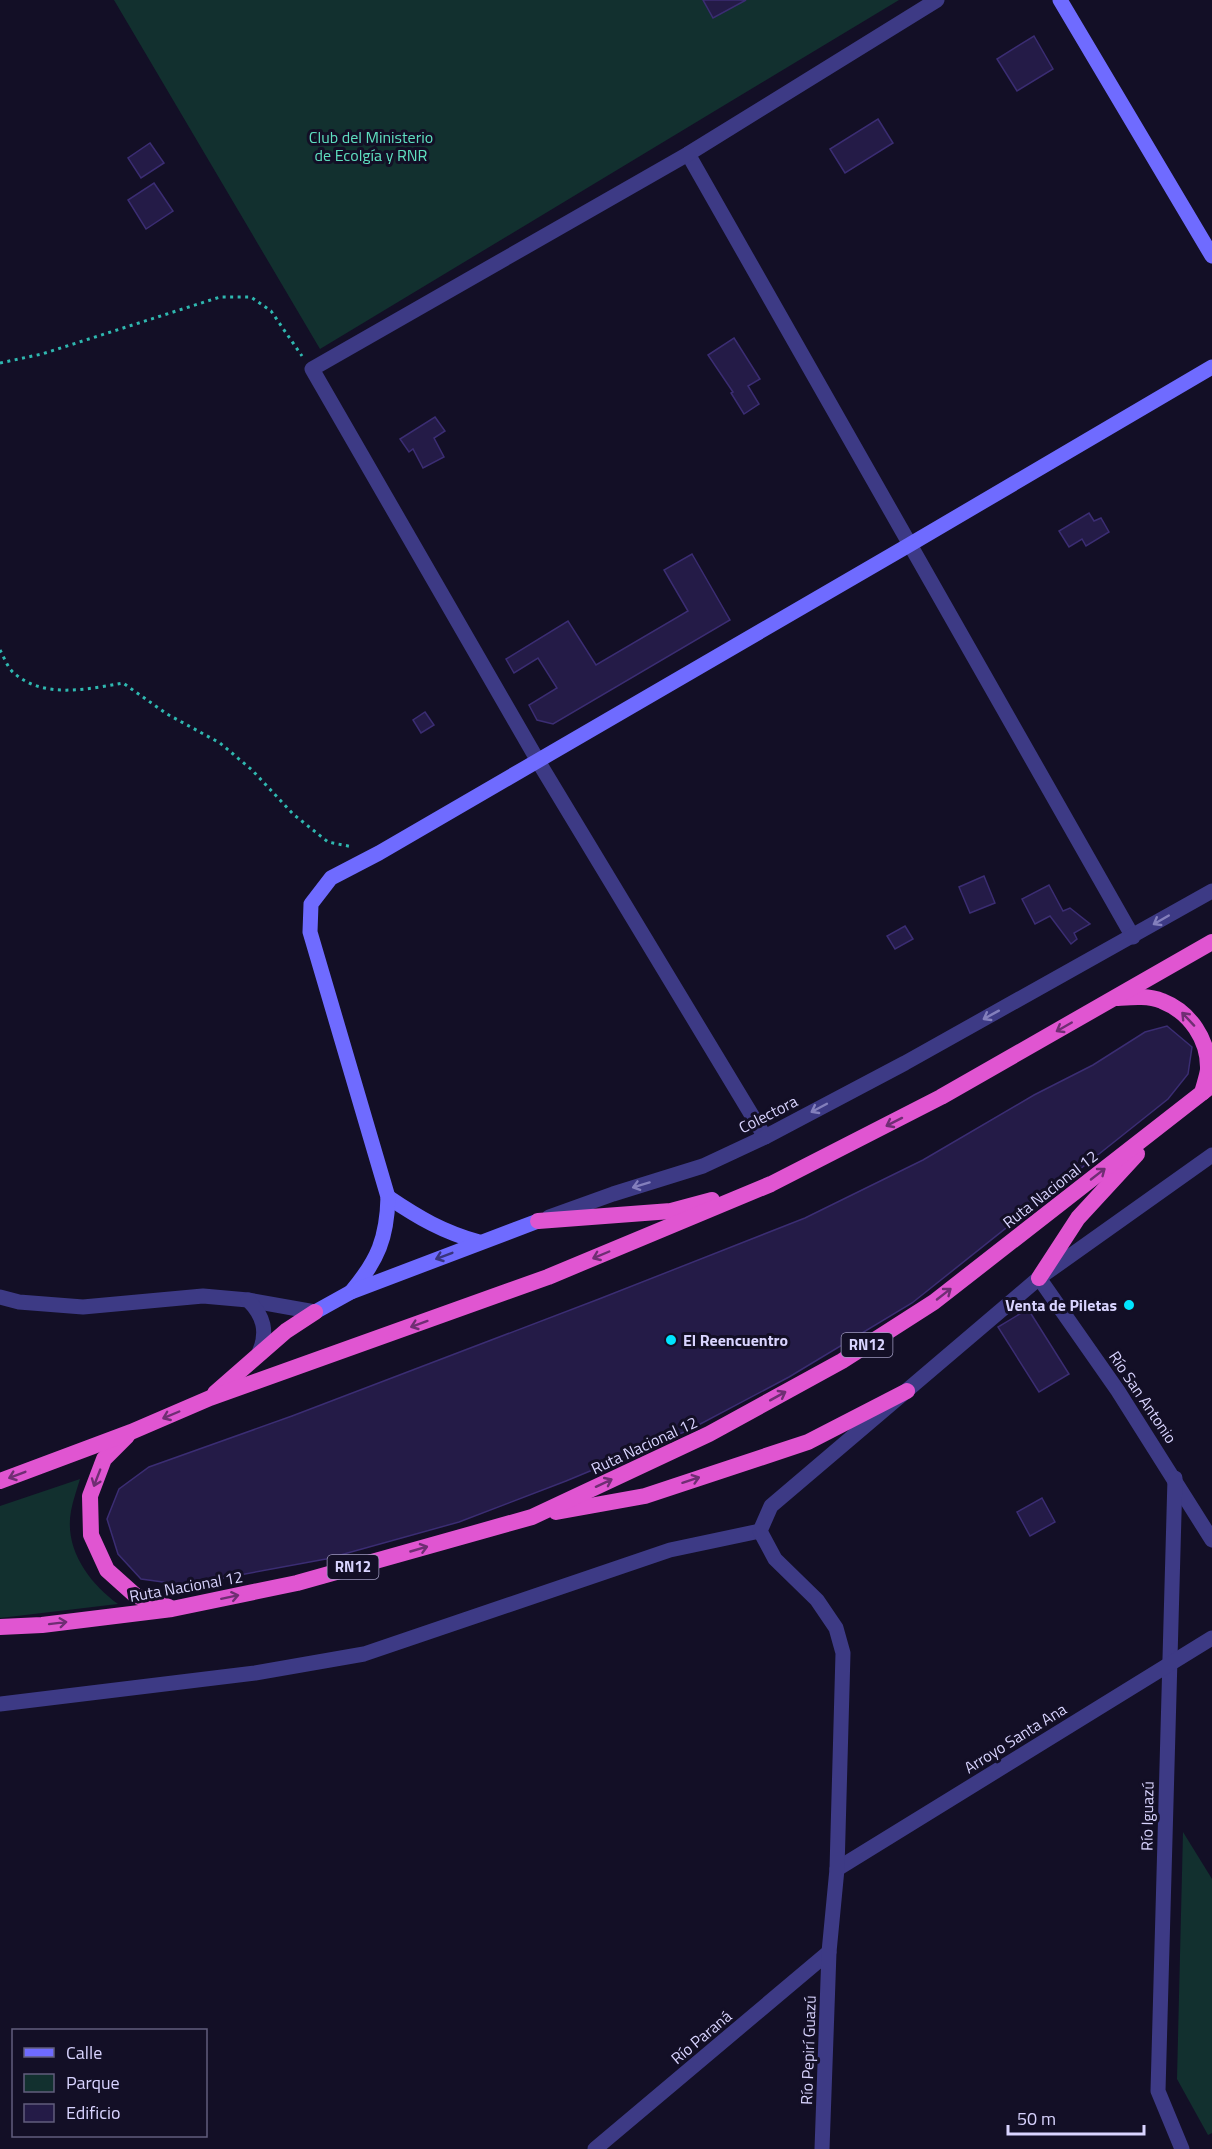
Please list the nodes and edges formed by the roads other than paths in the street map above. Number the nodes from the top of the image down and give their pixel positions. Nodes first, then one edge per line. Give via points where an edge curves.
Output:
1 (937, 0) edge
2 (1060, 0) edge
3 (688, 154) junction
4 (1212, 256) edge
5 (1212, 367) edge
6 (909, 545) junction
7 (538, 761) junction
8 (1212, 891) edge
9 (1133, 937) junction
10 (1212, 942) edge
11 (1115, 998) junction
12 (1207, 1089) edge
13 (1169, 1119) junction
14 (765, 1137) junction
15 (1212, 1155) edge
16 (771, 1184) junction
17 (388, 1197) junction
18 (538, 1221) junction
19 (479, 1242) junction
20 (1039, 1278) junction
21 (351, 1292) junction
22 (0, 1297) edge
23 (248, 1300) junction
24 (315, 1312) junction
25 (259, 1353) junction
26 (907, 1391) junction
27 (210, 1398) junction
28 (131, 1432) junction
29 (1175, 1478) junction
30 (0, 1481) edge
31 (532, 1517) junction
32 (760, 1531) junction
33 (1212, 1540) edge
34 (172, 1609) junction
35 (0, 1627) edge
36 (1212, 1638) edge
37 (1169, 1665) junction
38 (0, 1704) edge
39 (837, 1869) junction
40 (829, 1953) junction
41 (595, 2149) edge
42 (822, 2149) edge
43 (1182, 2149) edge

1 - 3 street
2 - 4 main road
3 - 6 street
3 - 7 street via 312,369
5 - 6 main road
6 - 7 main road
6 - 9 street
7 - 14 street
7 - 17 main road via 331,878 311,904 310,932
8 -> 9 street, Colectora
9 -> 14 street, Colectora
10 - 11 highway
12 -> 11 highway via 1205,1048 1196,1027 1181,1011 1161,1000
11 -> 16 highway via 941,1097
12 - 13 highway, Ruta Nacional 12 / RN12
13 - 20 highway via 1078,1218
31 -> 13 highway, Ruta Nacional 12 / RN12 via 709,1434 842,1361 934,1302
14 -> 18 street, Colectora via 703,1166
15 - 20 street
16 - 18 highway via 671,1211
16 -> 27 highway via 548,1277
17 - 19 main road via 434,1226
17 - 21 main road via 381,1249
18 - 19 main road, Colectora
19 -> 21 main road, Colectora
20 - 26 street
20 - 29 street, Río San Antonio
21 - 24 main road, Colectora
22 - 23 street via 83,1307 203,1296
23 - 24 street
23 - 25 street via 256,1308 265,1331
24 - 25 highway
25 - 27 highway
31 -> 26 highway via 645,1496 808,1442
26 - 32 street via 771,1506
27 -> 28 highway
28 -> 30 highway
28 -> 34 highway via 104,1460 90,1496 91,1535 107,1570 136,1596
29 - 33 street, Río San Antonio
29 - 37 street, Río Iguazú
34 -> 31 highway, Ruta Nacional 12 / RN12 via 297,1583
32 - 38 street via 670,1550 364,1654
32 - 39 street, Río Pepirí Guazú via 775,1559 817,1600 836,1628 843,1653
35 -> 34 highway, Ruta Nacional 12 / RN12
36 - 37 street, Arroyo Santa Ana
37 - 39 street, Arroyo Santa Ana
37 - 43 street, Río Iguazú via 1158,2091
39 - 40 street, Río Pepirí Guazú
40 - 41 street, Río Paraná
40 - 42 street, Río Pepirí Guazú

